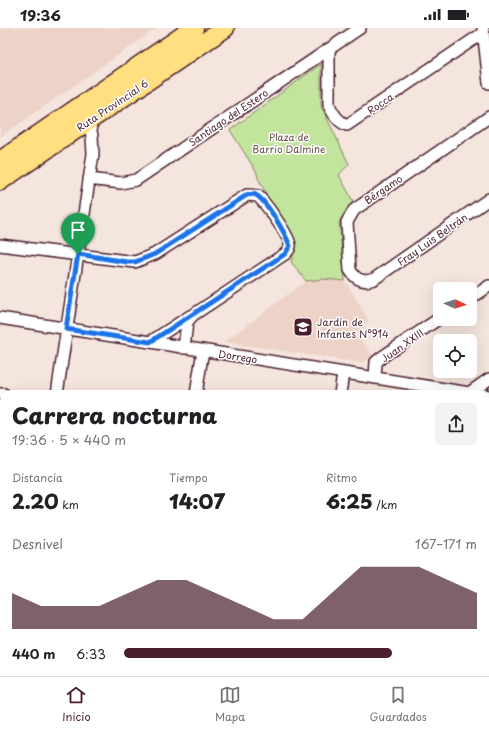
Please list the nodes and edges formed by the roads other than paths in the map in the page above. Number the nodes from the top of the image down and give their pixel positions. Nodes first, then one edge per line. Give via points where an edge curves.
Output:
1 (194, 28) edge
2 (225, 28) edge
3 (360, 28) edge
4 (483, 31) edge
5 (329, 49) junction
6 (489, 83) edge
7 (489, 117) edge
8 (89, 121) junction
9 (0, 161) edge
10 (89, 179) junction
11 (0, 181) edge
12 (489, 199) edge
13 (0, 245) edge
14 (78, 254) junction
15 (374, 279) joint
16 (489, 286) edge
17 (477, 294) edge
18 (193, 315) junction
19 (0, 318) edge
20 (433, 323) edge
21 (66, 329) junction
22 (150, 342) junction
23 (184, 348) junction
24 (203, 350) junction
25 (343, 373) junction
26 (375, 378) junction
27 (489, 380) edge
28 (58, 390) edge
29 (197, 390) edge
30 (341, 390) edge
31 (453, 390) edge
32 (476, 390) edge

1 - 9 highway, Ruta Provincial 6
2 - 8 highway, Ruta Provincial 6
3 - 5 street, Santiago del Estero
4 - 5 street, Rocca via 347,125 332,114 329,105
4 - 6 street
5 - 10 street, Santiago del Estero via 136,180 121,183
7 - 15 street, Bérgamo via 350,215 347,222 350,270 360,280 366,282
8 - 10 street via 93,154
8 - 11 highway, Ruta Provincial 6
10 - 14 street
12 - 15 street, Fray Luis Beltrán
13 - 14 street
14 - 18 street via 127,262 144,259 247,195 254,194 262,200 287,237 290,246 285,254
14 - 21 street
16 - 17 street
18 - 22 street
18 - 23 street via 187,322
19 - 21 street, Dorrego
20 - 26 street, Juan XXIII via 376,362
21 - 22 street, Dorrego
21 - 28 street
22 - 23 street, Dorrego
23 - 24 street, Dorrego
24 - 25 street, Dorrego
24 - 29 street
25 - 26 street, Dorrego
25 - 30 street
26 - 31 street, Dorrego
27 - 32 street

